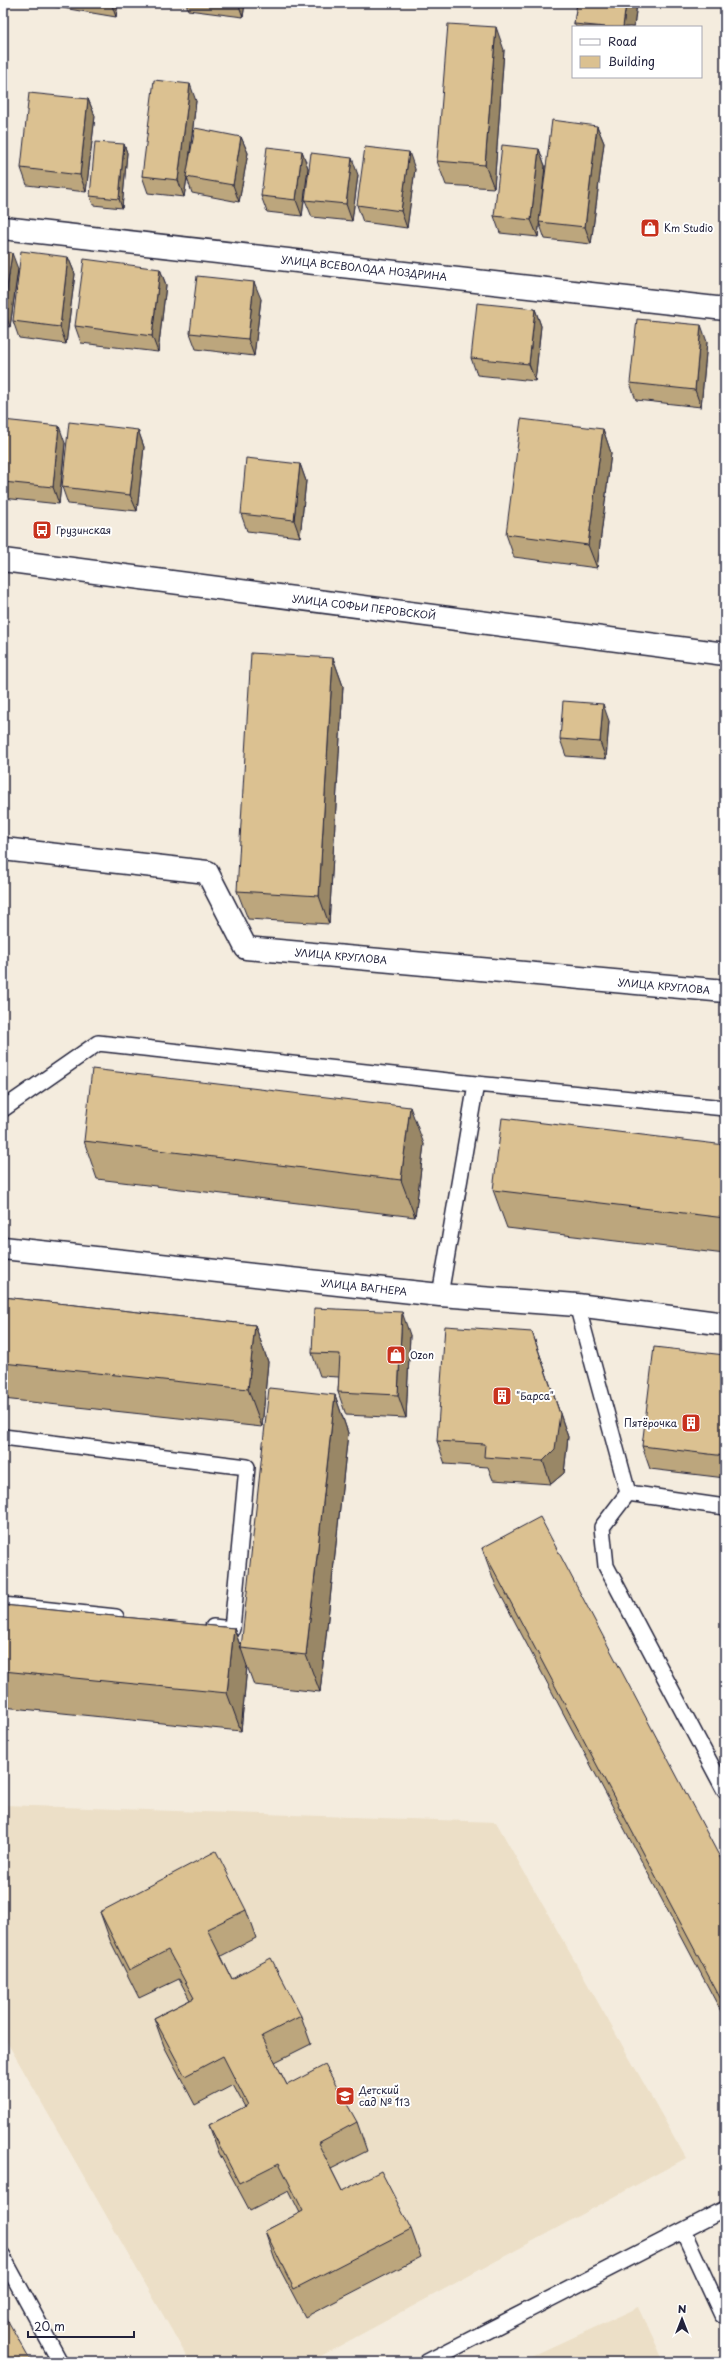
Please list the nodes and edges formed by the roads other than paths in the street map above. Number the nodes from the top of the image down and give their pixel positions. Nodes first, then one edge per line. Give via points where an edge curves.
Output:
1 (3, 228) edge
2 (725, 309) edge
3 (3, 560) edge
4 (725, 654) edge
5 (3, 849) edge
6 (725, 991) edge
7 (476, 1084) junction
8 (725, 1108) edge
9 (3, 1109) edge
10 (3, 1248) edge
11 (440, 1295) junction
12 (577, 1305) junction
13 (725, 1324) edge
14 (3, 1437) edge
15 (628, 1493) junction
16 (725, 1507) edge
17 (3, 1605) edge
18 (130, 1618) edge
19 (201, 1625) edge
20 (725, 1790) edge
21 (725, 2209) edge
22 (683, 2231) junction
23 (3, 2257) edge
24 (725, 2314) edge
25 (60, 2362) edge
26 (427, 2362) edge

1 - 2 street, УЛИЦА ВСЕВОЛОДА НОЗДРИНА
3 - 4 street, УЛИЦА СОФЬИ ПЕРОВСКОЙ
5 - 6 street, УЛИЦА КРУГЛОВА via 207,872 246,948
7 - 8 lane
7 - 9 lane via 98,1043
7 - 11 lane
10 - 11 street, УЛИЦА ВАГНЕРА
11 - 12 street, УЛИЦА ВАГНЕРА
12 - 13 street, УЛИЦА ВАГНЕРА
12 - 15 lane
14 - 19 lane via 247,1467 232,1629
15 - 16 lane
15 - 20 lane via 602,1527 606,1566
17 - 18 lane
21 - 22 lane
22 - 24 lane via 722,2315
22 - 26 lane
23 - 25 lane

